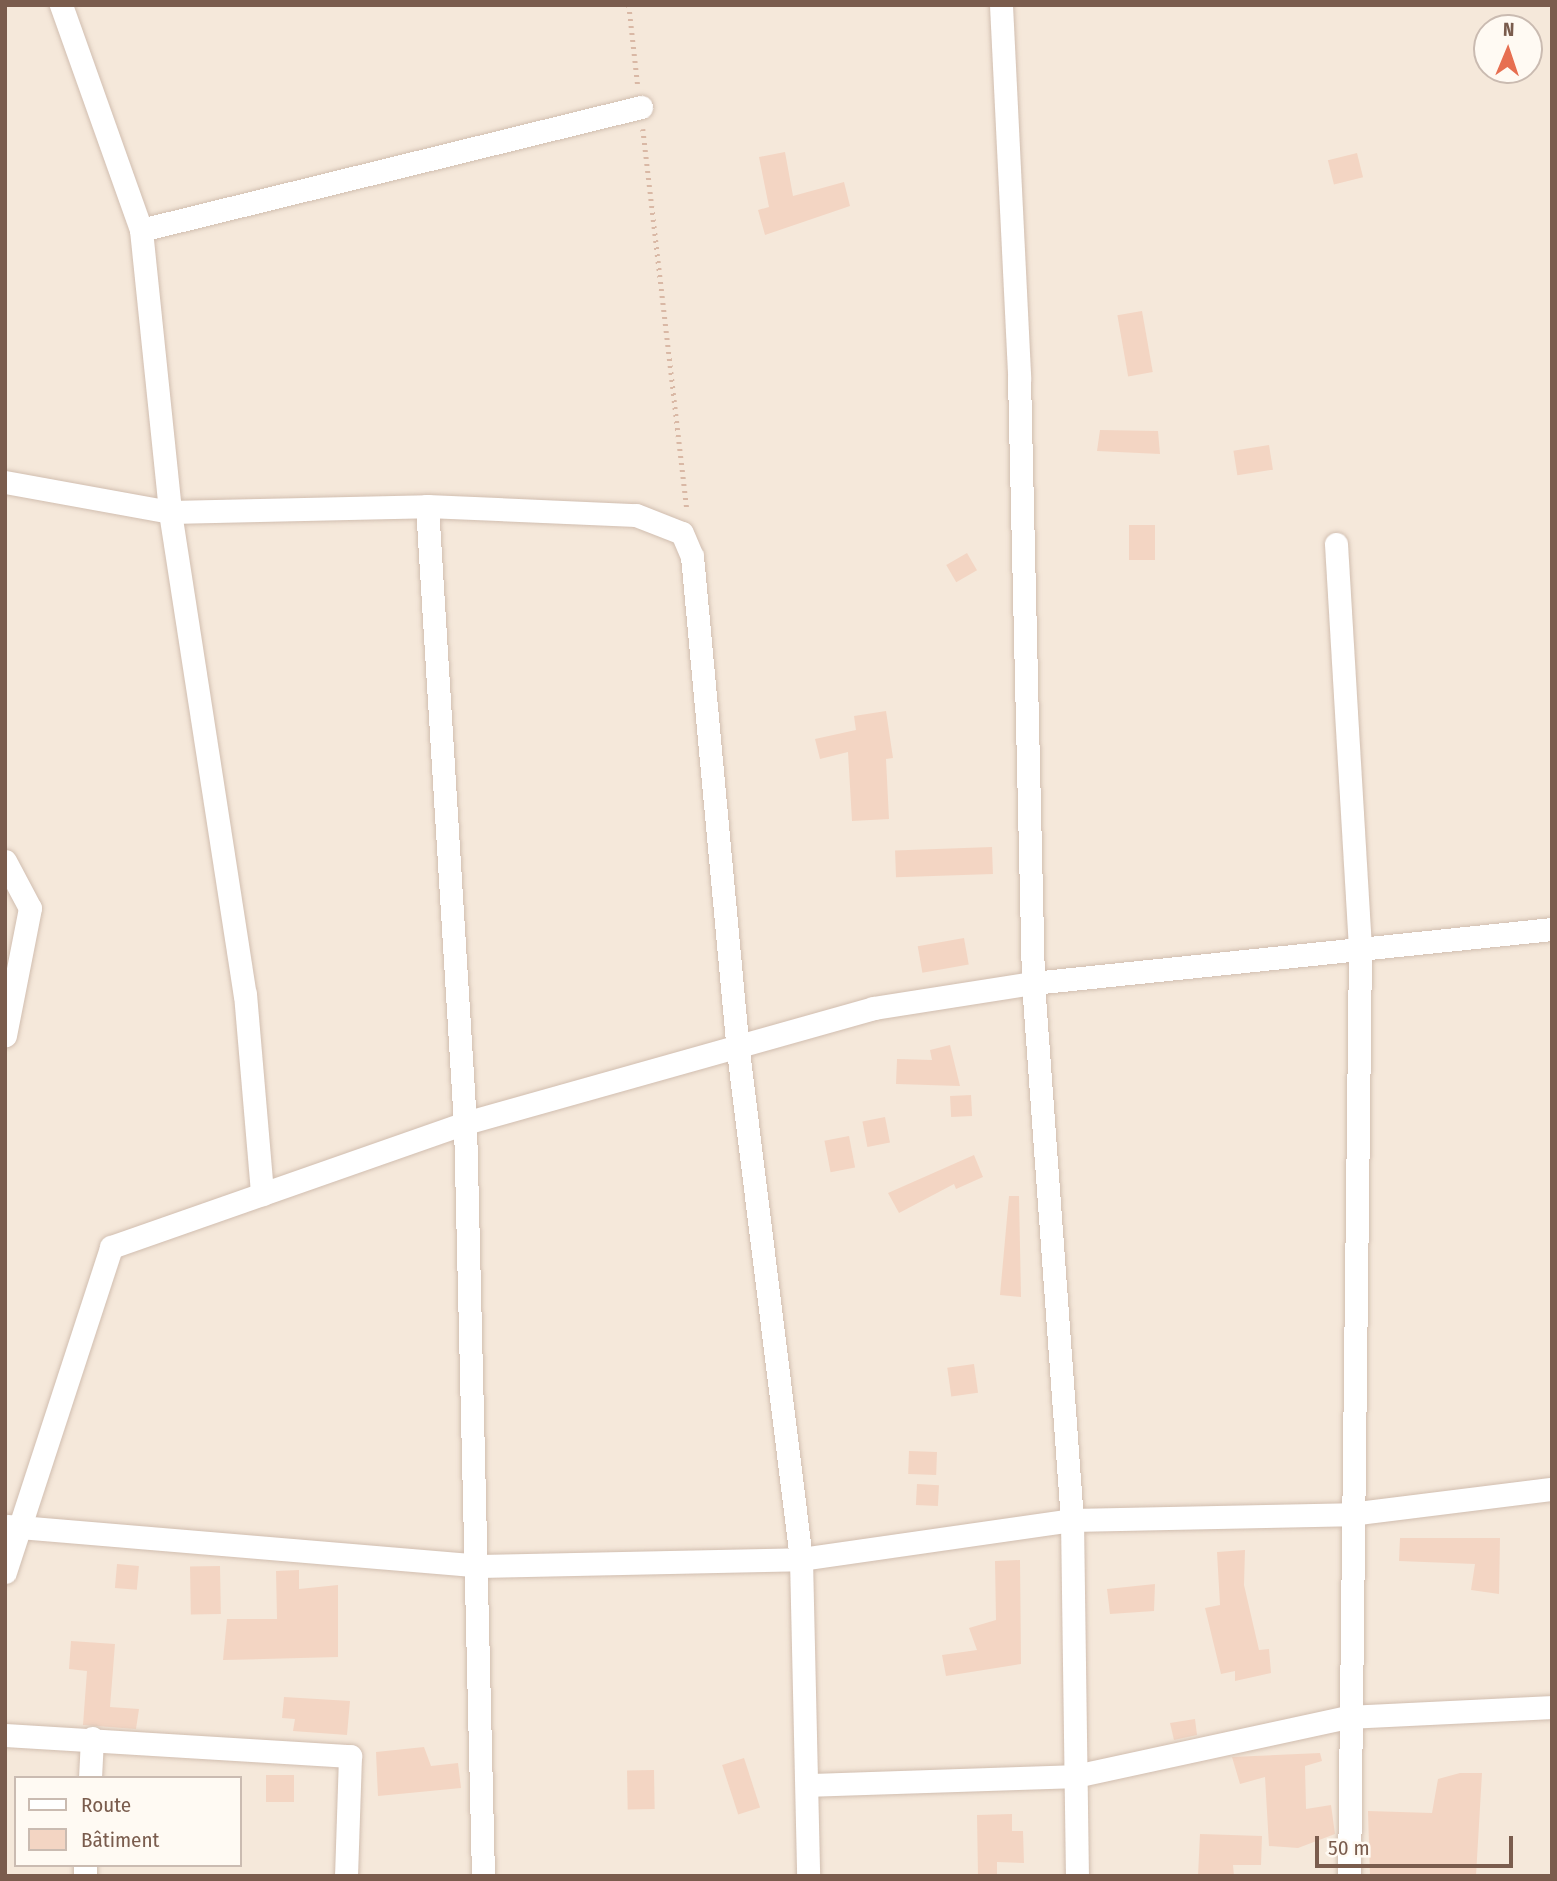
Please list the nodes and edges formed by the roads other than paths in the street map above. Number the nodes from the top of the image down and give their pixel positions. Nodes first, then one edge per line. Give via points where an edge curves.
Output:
1 (61, 5) edge
2 (1001, 5) edge
3 (641, 107) road end
4 (141, 230) junction
5 (5, 481) edge
6 (427, 506) junction
7 (170, 512) junction
8 (1336, 544) dead end
9 (5, 861) edge
10 (1552, 929) edge
11 (1360, 949) junction
12 (1033, 983) junction
13 (5, 1037) edge
14 (738, 1051) junction
15 (465, 1123) junction
16 (262, 1194) junction
17 (1552, 1489) edge
18 (1350, 1514) junction
19 (1072, 1520) junction
20 (13, 1525) edge
21 (801, 1559) junction
22 (479, 1566) junction
23 (5, 1572) edge
24 (1552, 1707) edge
25 (1348, 1717) junction
26 (5, 1735) edge
27 (92, 1738) junction
28 (90, 1776) edge
29 (1075, 1776) junction
30 (808, 1785) junction
31 (346, 1876) edge
32 (484, 1876) edge
33 (808, 1876) edge
34 (1077, 1876) edge
35 (1349, 1876) edge

1 - 4 street
2 - 12 street via 1020,378
3 - 4 street
4 - 7 street
5 - 7 street
6 - 7 street
6 - 14 street via 636,515 682,533 692,556
6 - 15 street
7 - 16 street via 245,995
8 - 11 street
9 - 13 street via 30,908
10 - 11 street
11 - 12 street
11 - 18 street
12 - 14 street via 873,1008
12 - 19 street
14 - 15 street
14 - 21 street
15 - 16 street
15 - 22 street
16 - 20 street via 111,1247
17 - 18 street
18 - 19 street
18 - 25 street
19 - 21 street
19 - 29 street
20 - 22 street
20 - 23 street
21 - 22 street
21 - 30 street
22 - 32 street
24 - 25 street
25 - 29 street
25 - 35 street
26 - 27 street
27 - 28 street
27 - 31 street via 350,1756
29 - 30 street
29 - 34 street
30 - 33 street

